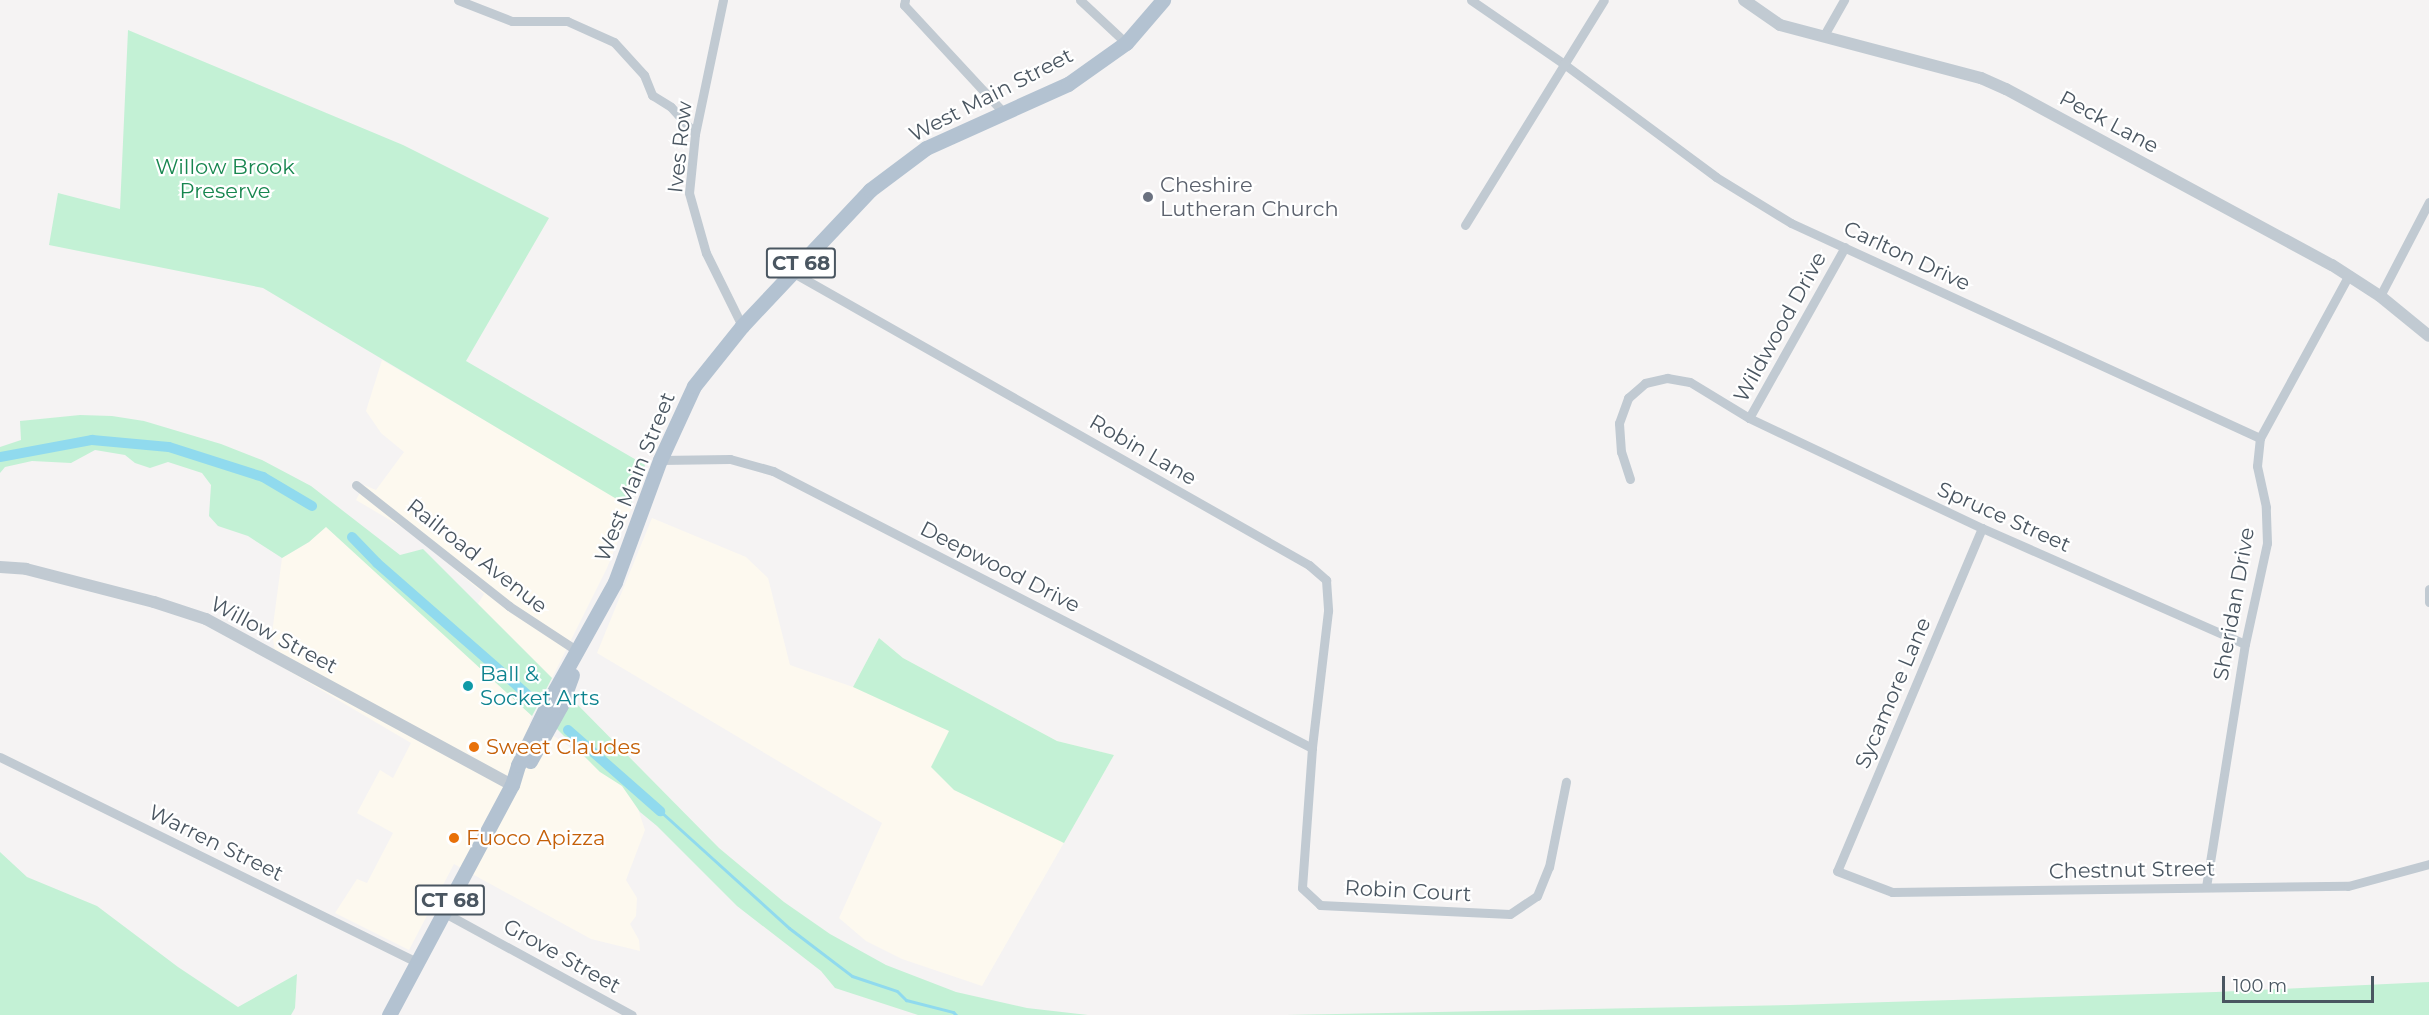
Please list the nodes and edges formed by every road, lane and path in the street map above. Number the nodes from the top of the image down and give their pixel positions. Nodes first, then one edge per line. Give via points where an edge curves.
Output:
1 (458, 0) edge
2 (723, 0) edge
3 (904, 0) edge
4 (1080, 0) edge
5 (1163, 0) edge
6 (1471, 0) edge
7 (1604, 0) edge
8 (1744, 0) edge
9 (1844, 0) edge
10 (1823, 37) junction
11 (1126, 43) junction
12 (1564, 64) junction
13 (1003, 112) junction
14 (695, 134) junction
15 (2429, 202) edge
16 (1465, 225) dead end
17 (1845, 248) junction
18 (792, 272) junction
19 (2349, 275) junction
20 (2380, 296) junction
21 (742, 326) junction
22 (2429, 336) edge
23 (1749, 418) junction
24 (2260, 438) junction
25 (660, 460) junction
26 (1630, 479) dead end
27 (356, 485) dead end
28 (1982, 528) junction
29 (0, 567) edge
30 (2429, 589) edge
31 (2429, 602) edge
32 (2245, 644) junction
33 (579, 652) junction
34 (1312, 748) junction
35 (0, 757) edge
36 (1566, 782) dead end
37 (512, 785) junction
38 (2429, 864) edge
39 (1837, 872) joint
40 (2206, 887) junction
41 (443, 912) junction
42 (416, 962) junction
43 (389, 1015) edge
44 (632, 1015) edge

1 - 14 street via 513,21 567,21 614,42 644,75 652,94 671,107
2 - 14 street, Ives Row
3 - 13 street via 904,5
4 - 11 street
5 - 11 main road, West Main Street / CT 68
6 - 12 street, Carlton Drive
7 - 12 street
8 - 10 street, Peck Lane via 1780,25
9 - 10 street
10 - 19 street, Peck Lane via 1981,78 2006,89
11 - 13 main road, West Main Street / CT 68 via 1068,84
12 - 16 street
12 - 17 street, Carlton Drive via 1716,177 1791,223
13 - 18 main road, West Main Street / CT 68 via 926,148 870,190
14 - 21 street, Ives Row via 689,193 706,253
15 - 20 street
17 - 23 street, Wildwood Drive
17 - 24 street, Carlton Drive
18 - 21 main road, West Main Street / CT 68
18 - 34 street, Robin Lane via 1309,565 1326,580 1328,611
19 - 20 street, Peck Lane
19 - 24 street, Sheridan Drive
20 - 22 street, Peck Lane
21 - 25 main road, West Main Street / CT 68 via 694,386
23 - 26 street, Wildwood Drive via 1690,382 1667,378 1645,383 1628,398 1619,423 1621,452
23 - 28 street, Spruce Street
24 - 32 street, Sheridan Drive via 2257,466 2266,507 2267,543
25 - 33 main road, West Main Street / CT 68 via 615,582
25 - 34 street, Deepwood Drive via 730,459 773,471
27 - 33 street, Railroad Avenue via 509,606
28 - 32 street, Spruce Street
28 - 39 street, Sycamore Lane
29 - 37 street, Willow Street via 26,569 206,619
30 - 31 street
32 - 40 street, Sheridan Drive
33 - 37 main road, West Main Street / CT 68 via 555,717 519,780
34 - 36 street, Robin Court via 1302,888 1320,905 1510,914 1537,896 1549,867
35 - 42 street, Warren Street
37 - 41 main road, West Main Street / CT 68
38 - 40 street, Chestnut Street via 2348,886
39 - 40 street, Chestnut Street via 1892,892
41 - 42 main road, West Main Street / CT 68
41 - 44 street, Grove Street
42 - 43 main road, West Main Street / CT 68

